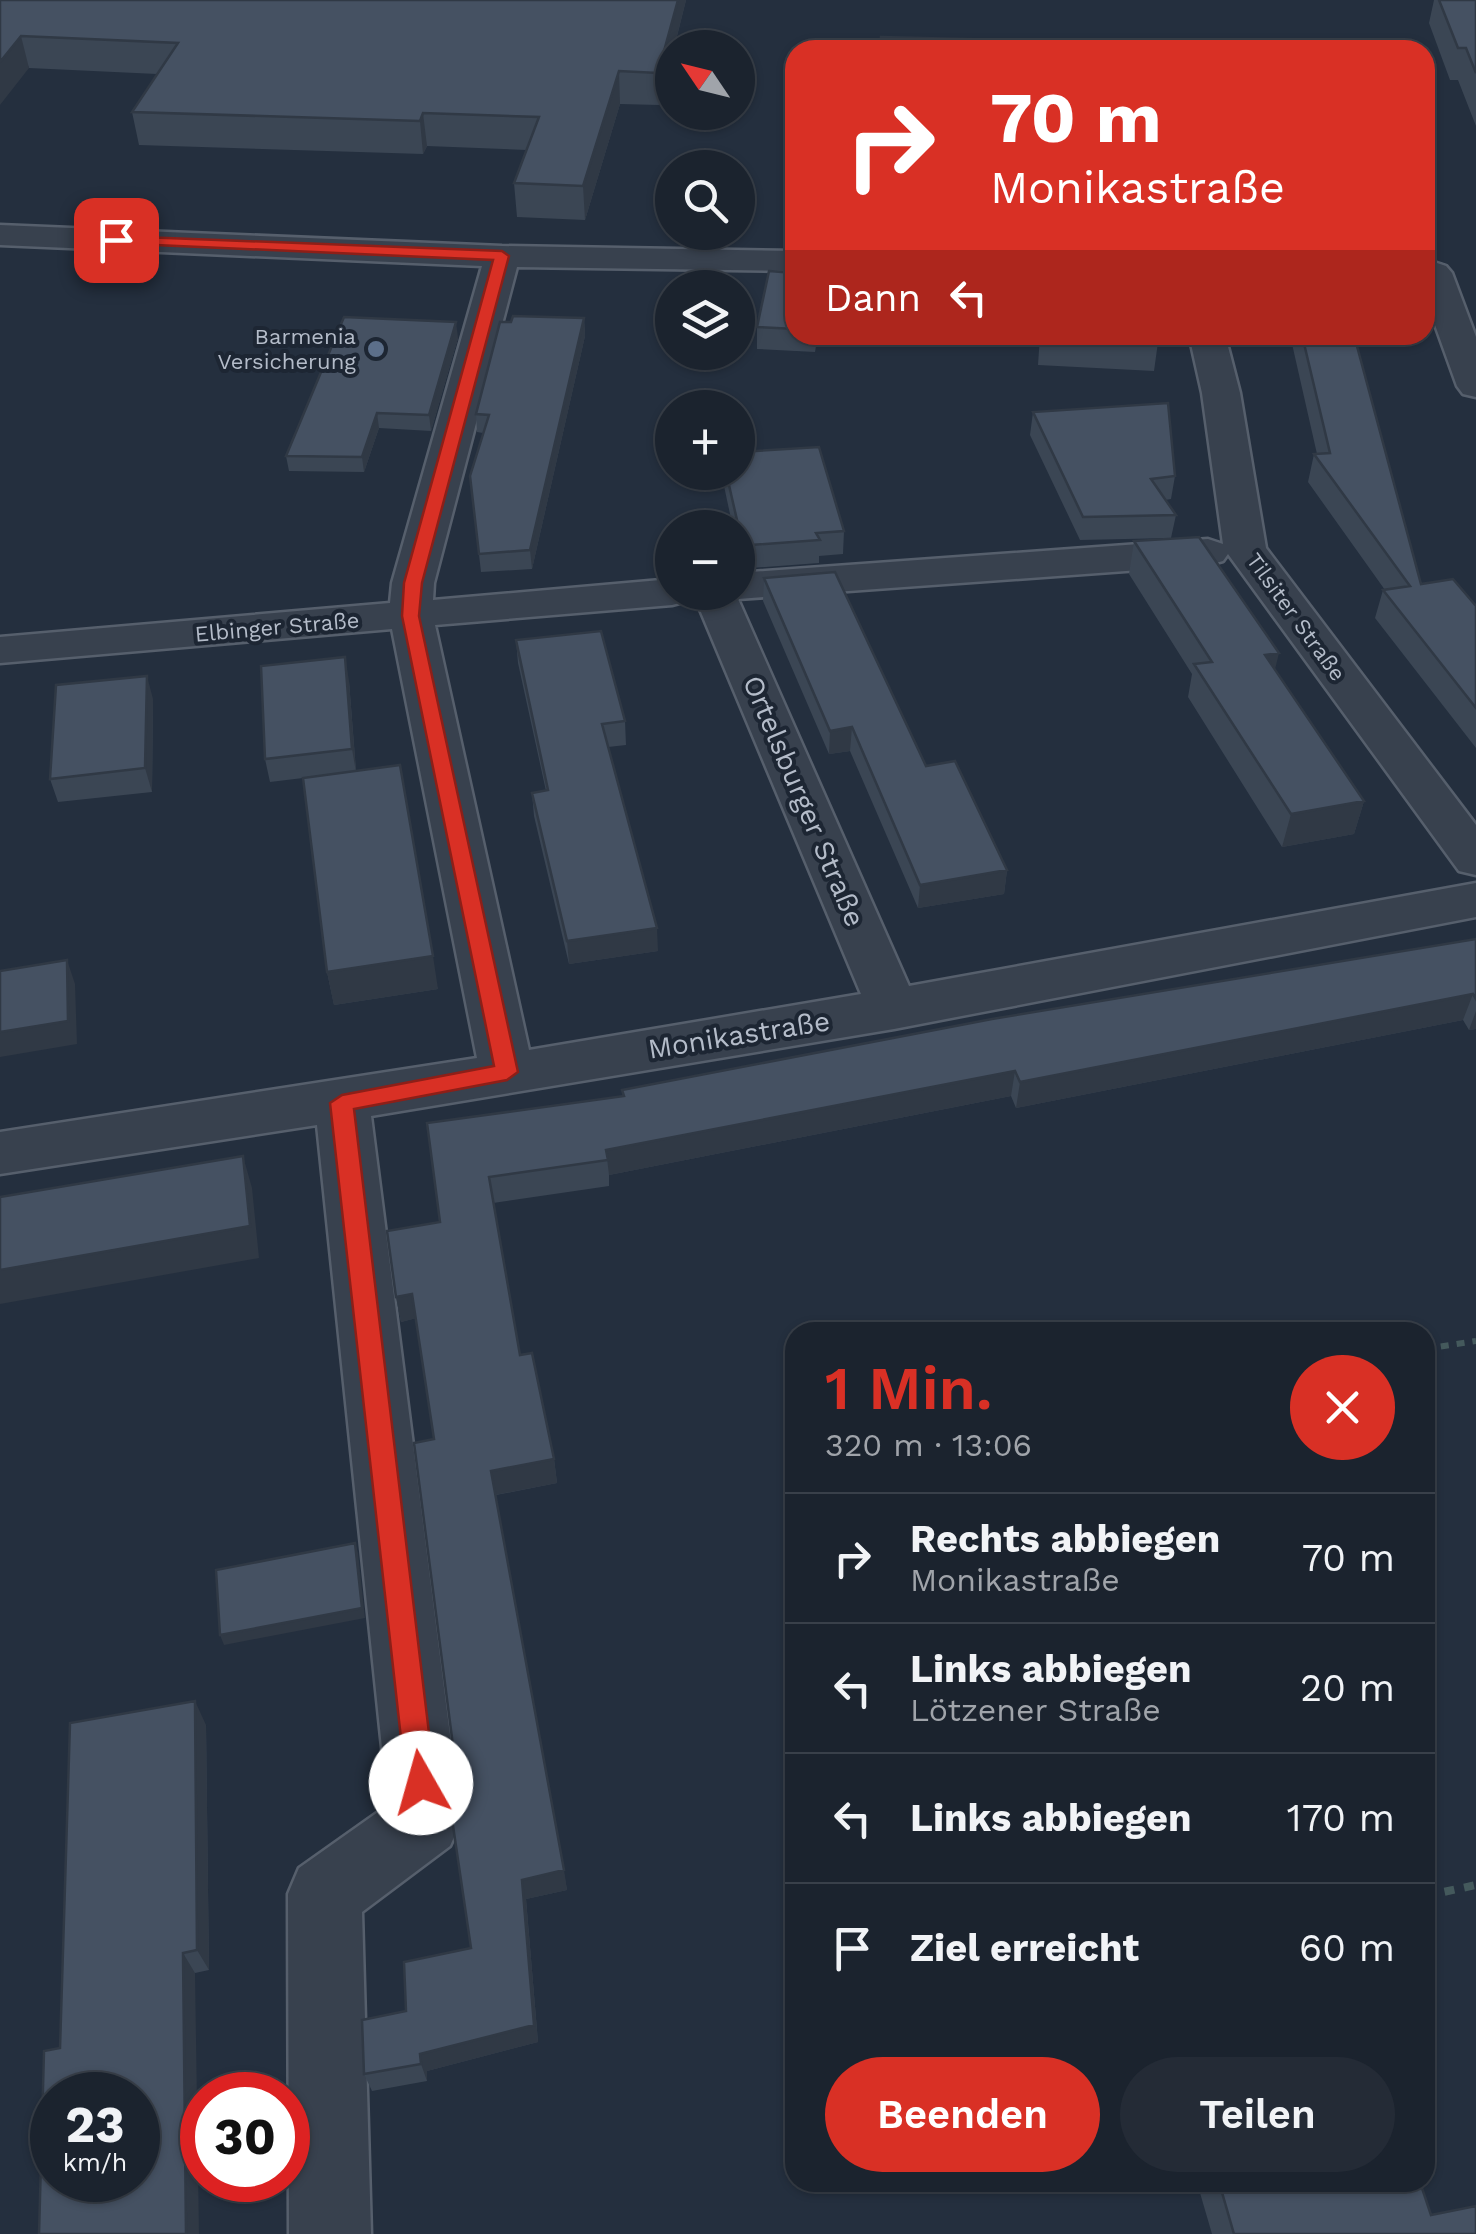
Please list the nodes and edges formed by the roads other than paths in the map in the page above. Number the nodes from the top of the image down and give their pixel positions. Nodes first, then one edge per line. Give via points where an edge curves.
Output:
1 (0, 235) edge
2 (502, 256) junction
3 (785, 261) edge
4 (1435, 273) edge
5 (1476, 275) edge
6 (1435, 285) edge
7 (1209, 345) edge
8 (1476, 386) edge
9 (1244, 549) junction
10 (755, 585) edge
11 (655, 594) edge
12 (722, 610) edge
13 (410, 616) junction
14 (0, 650) edge
15 (1476, 859) edge
16 (1476, 900) edge
17 (894, 1010) junction
18 (507, 1072) junction
19 (342, 1103) junction
20 (0, 1154) edge
21 (330, 2234) edge

1 - 2 street
2 - 3 street
2 - 13 street via 413,583
4 - 5 street
6 - 8 street
7 - 9 street, Tilsiter Straße
9 - 10 street
9 - 15 street, Tilsiter Straße
11 - 13 street, Elbinger Straße
12 - 17 street, Ortelsburger Straße
13 - 14 street, Elbinger Straße
13 - 18 street
16 - 17 street, Monikastraße
17 - 18 street, Monikastraße
18 - 19 street, Monikastraße
19 - 20 street, Monikastraße
19 - 21 street via 425,1821 324,1894

